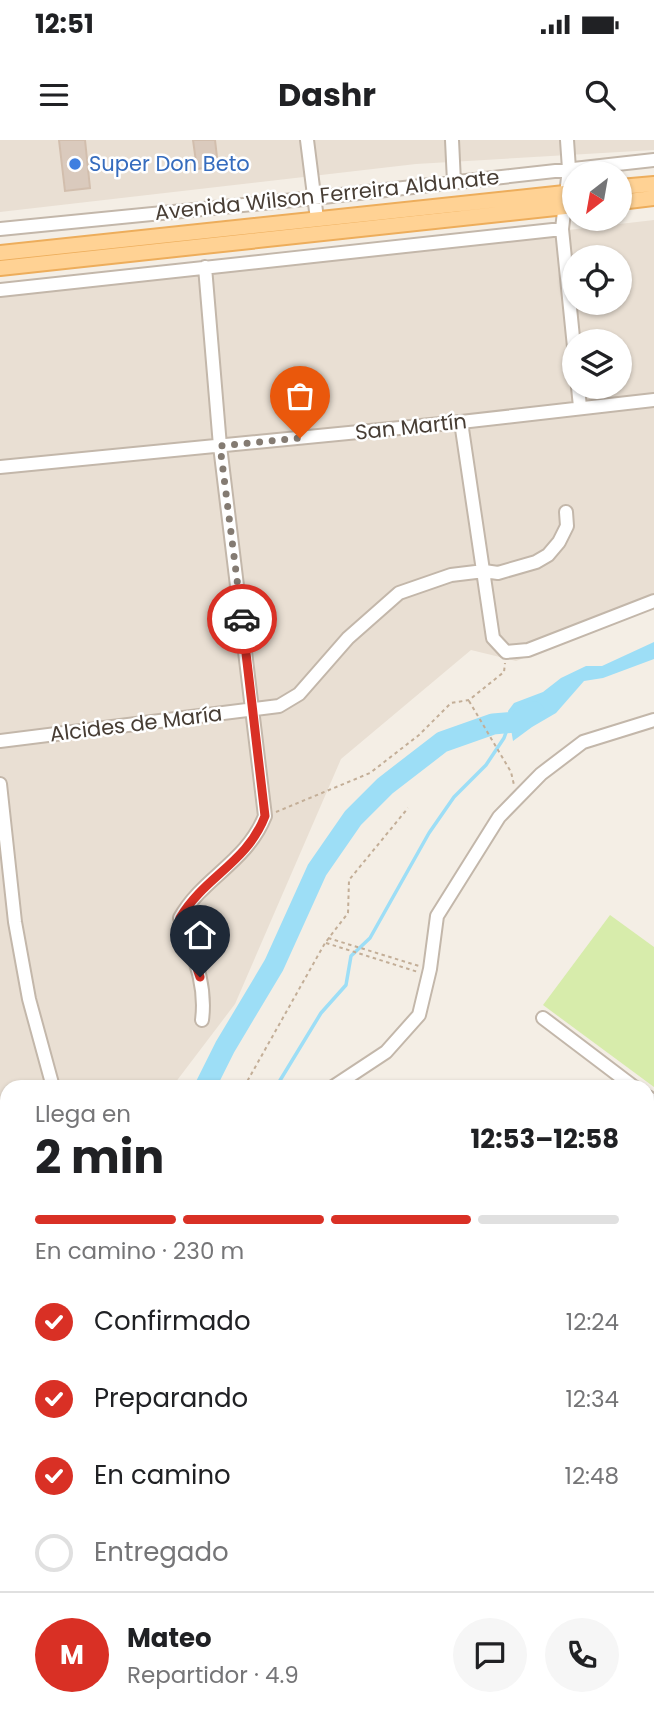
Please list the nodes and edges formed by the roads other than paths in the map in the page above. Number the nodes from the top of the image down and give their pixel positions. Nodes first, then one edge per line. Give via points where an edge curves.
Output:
1 (307, 140) edge
2 (452, 140) edge
3 (567, 140) edge
4 (654, 160) edge
5 (568, 161) edge
6 (632, 162) edge
7 (562, 170) edge
8 (454, 182) junction
9 (654, 184) edge
10 (632, 186) edge
11 (314, 198) junction
12 (654, 198) edge
13 (562, 200) edge
14 (562, 200) edge
15 (632, 201) edge
16 (317, 219) junction
17 (0, 229) edge
18 (562, 229) edge
19 (562, 231) edge
20 (0, 253) edge
21 (205, 267) junction
22 (0, 268) edge
23 (0, 290) edge
24 (572, 329) edge
25 (579, 399) edge
26 (654, 400) edge
27 (580, 407) junction
28 (461, 422) junction
29 (220, 446) junction
30 (0, 467) edge
31 (566, 512) dead end
32 (484, 571) junction
33 (654, 601) edge
34 (253, 710) junction
35 (654, 720) edge
36 (0, 741) edge
37 (0, 784) edge
38 (543, 1018) dead end
39 (202, 1020) dead end
40 (51, 1080) edge
41 (344, 1080) edge
42 (625, 1080) edge

1 - 11 street
2 - 8 street
3 - 5 street
4 - 6 street, Avenida Wilson Ferreira Aldunate
7 - 8 street, Avenida Wilson Ferreira Aldunate
8 - 11 street, Avenida Wilson Ferreira Aldunate
9 - 10 main road
11 - 16 street
11 - 17 street, Avenida Wilson Ferreira Aldunate
12 - 15 main road
13 - 16 main road, Avenida Wilson Ferreira Aldunate
14 - 22 main road, Avenida Wilson Ferreira Aldunate
16 - 20 main road, Avenida Wilson Ferreira Aldunate
18 - 21 street
19 - 24 street
21 - 23 street
21 - 29 street
25 - 27 street
26 - 27 street, San Martín
27 - 28 street, San Martín
28 - 29 street, San Martín
28 - 32 street
29 - 30 street, San Martín
29 - 34 street
31 - 32 street, Alcides de María via 567,526 548,555 498,573
32 - 33 street via 494,638 506,652 528,650
32 - 34 street, Alcides de María via 452,575 399,593 348,638 299,694 279,706
34 - 36 street, Alcides de María
34 - 39 street via 265,816 242,854 190,901 180,918 205,998
35 - 41 street via 583,742 541,774 499,817 438,916 419,1014 386,1052
37 - 40 street via 15,922
38 - 42 street

